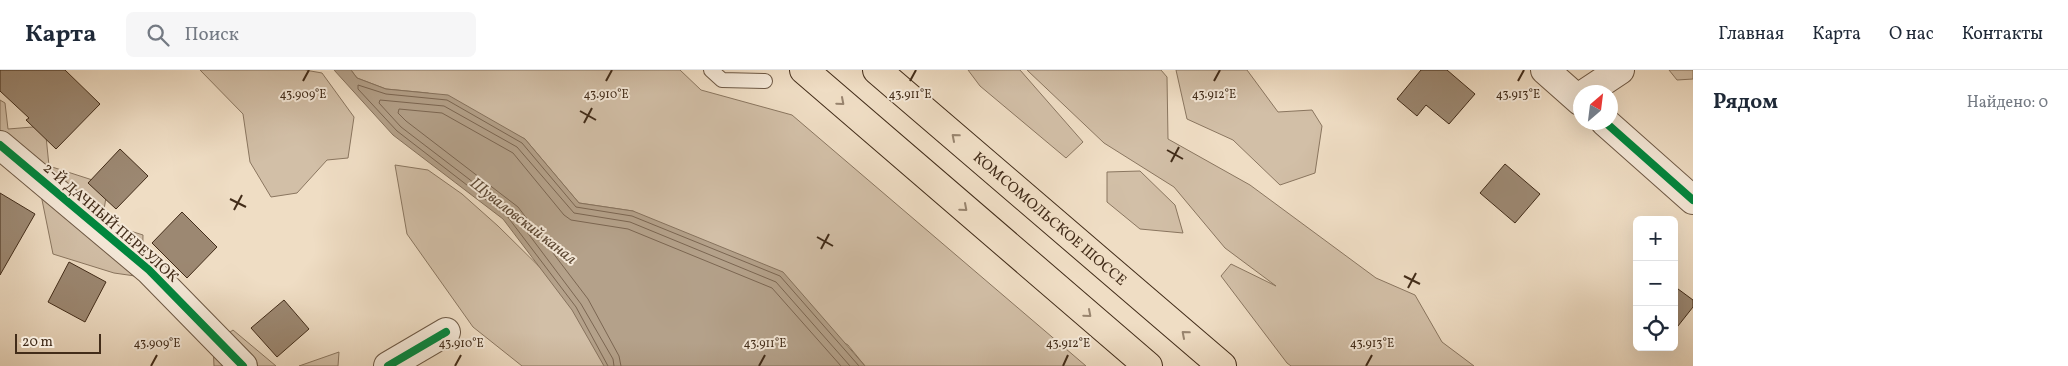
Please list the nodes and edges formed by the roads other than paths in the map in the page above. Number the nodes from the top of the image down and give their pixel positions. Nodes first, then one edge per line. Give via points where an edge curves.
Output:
1 (711, 70) edge
2 (804, 70) edge
3 (877, 70) edge
4 (1546, 70) edge
5 (1620, 70) edge
6 (764, 81) dead end
7 (1599, 85) edge
8 (1573, 90) edge
9 (1614, 130) edge
10 (0, 146) edge
11 (1693, 200) edge
12 (446, 332) dead end
13 (243, 366) edge
14 (388, 366) edge
15 (1148, 366) edge
16 (1222, 366) edge

1 - 6 lane via 722,80
2 -> 15 main road
16 -> 3 main road, КОМСОМОЛЬСКОЕ ШОССЕ
4 - 8 street
5 - 7 street
9 - 11 street
10 - 13 street, 2-Й ДАЧНЫЙ ПЕРЕУЛОК via 149,270
12 - 14 street

